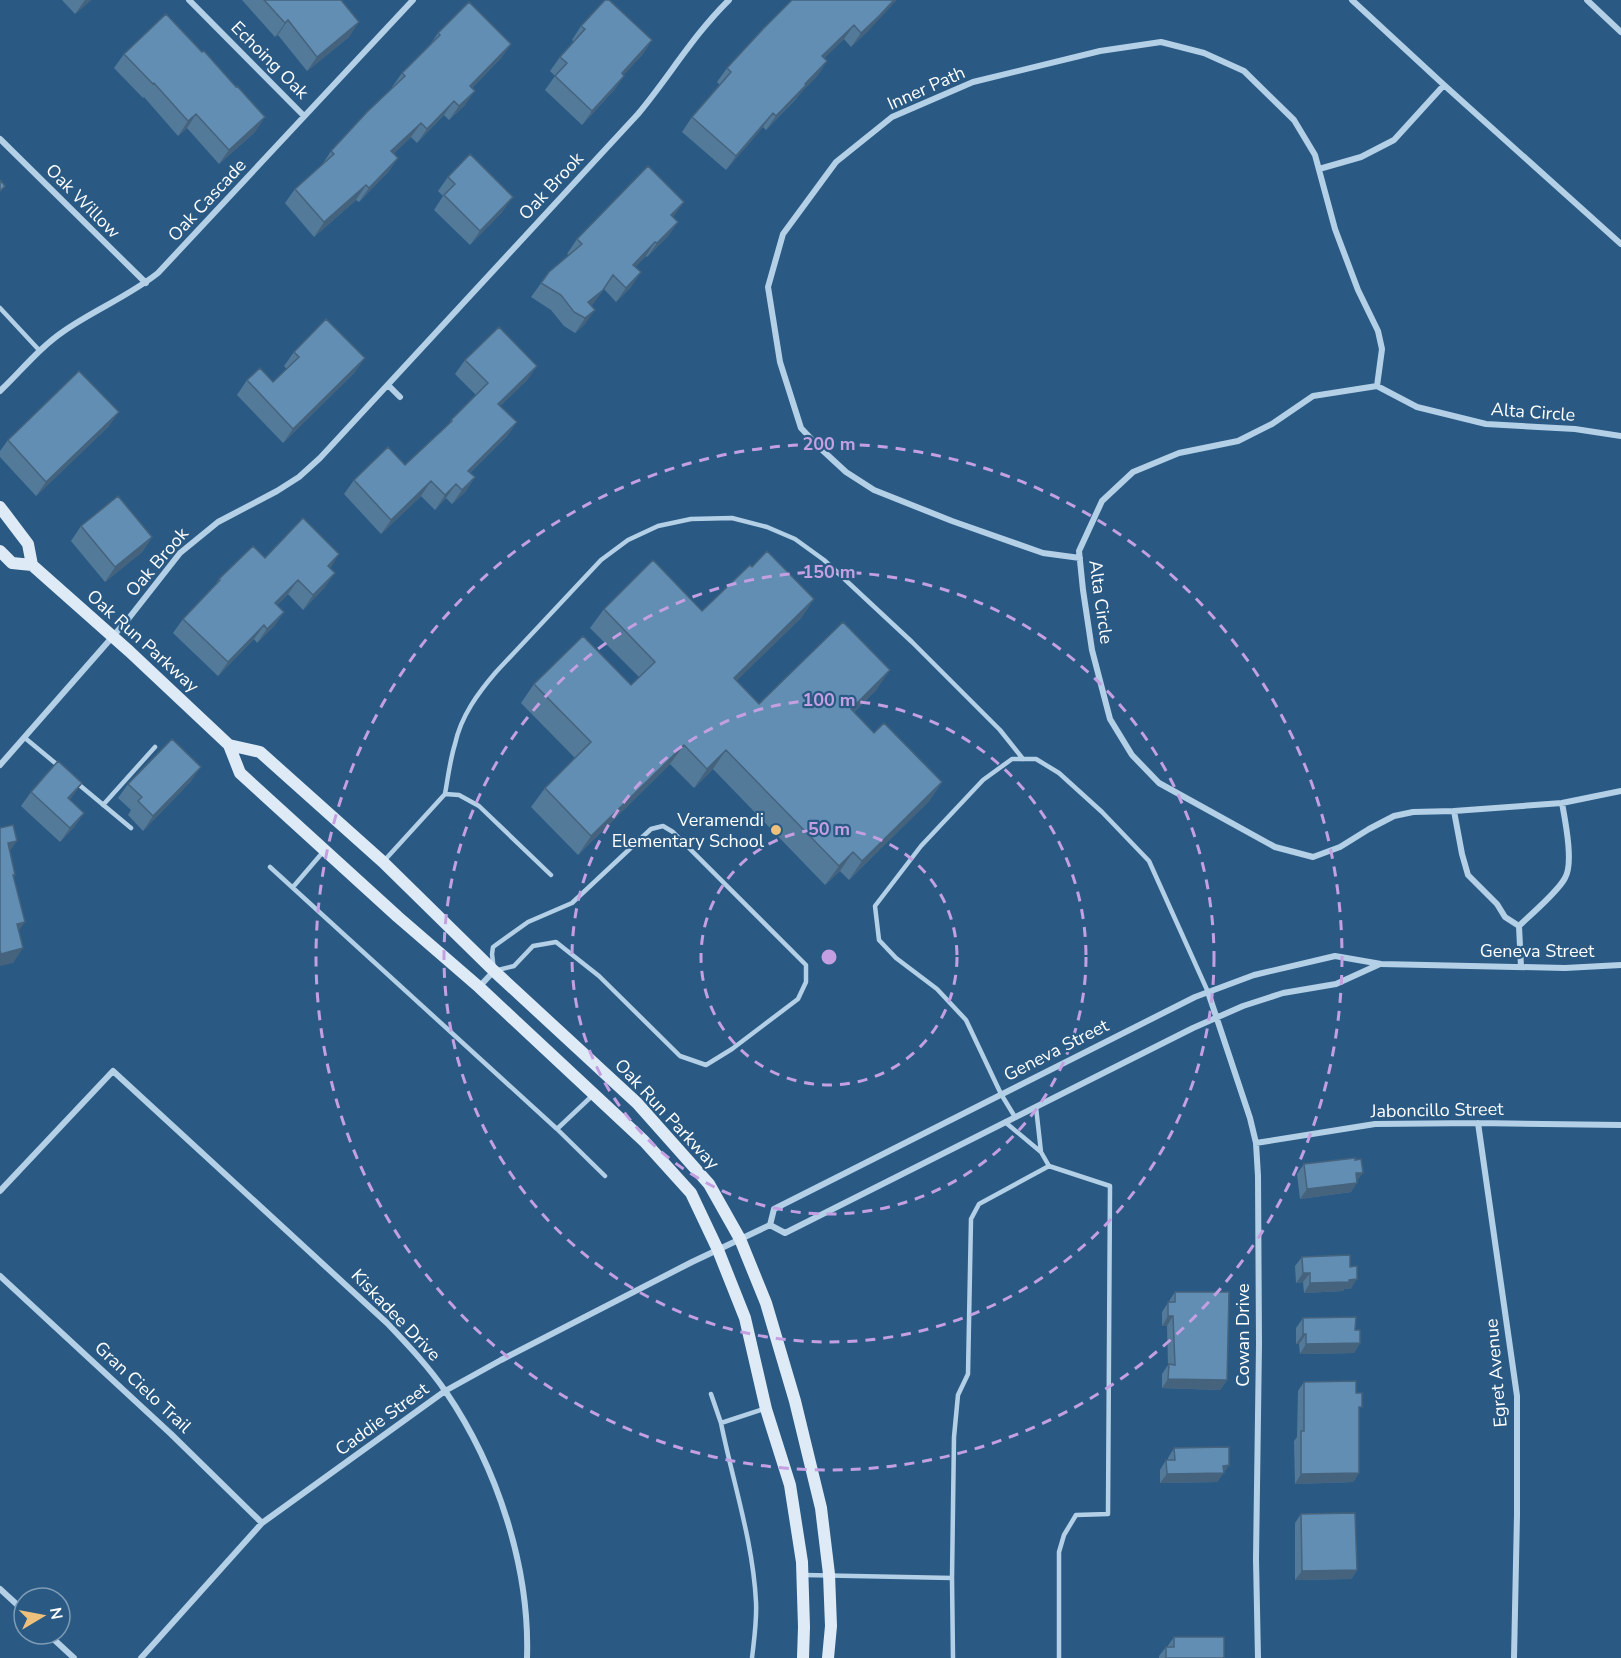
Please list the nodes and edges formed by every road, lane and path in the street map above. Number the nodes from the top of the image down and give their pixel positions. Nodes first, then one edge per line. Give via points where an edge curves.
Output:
1 (189, 0) edge
2 (413, 0) edge
3 (729, 0) edge
4 (1352, 0) edge
5 (1587, 0) edge
6 (1621, 32) edge
7 (1444, 85) junction
8 (304, 116) junction
9 (0, 140) edge
10 (1318, 169) junction
11 (1621, 244) edge
12 (146, 283) junction
13 (0, 308) edge
14 (39, 350) junction
15 (388, 385) junction
16 (1377, 386) junction
17 (0, 391) edge
18 (400, 397) dead end
19 (1621, 436) edge
20 (0, 507) edge
21 (0, 551) edge
22 (1080, 558) junction
23 (32, 565) junction
24 (112, 636) junction
25 (25, 738) junction
26 (229, 745) junction
27 (154, 747) dead end
28 (1023, 759) junction
29 (0, 765) edge
30 (1621, 791) edge
31 (446, 794) junction
32 (1562, 802) junction
33 (104, 805) junction
34 (1454, 811) junction
35 (131, 828) dead end
36 (325, 850) junction
37 (383, 862) junction
38 (270, 867) dead end
39 (551, 875) dead end
40 (294, 887) junction
41 (1519, 926) junction
42 (1381, 964) junction
43 (1621, 965) edge
44 (1521, 967) junction
45 (494, 971) junction
46 (479, 987) junction
47 (1208, 992) junction
48 (1217, 1017) junction
49 (1001, 1094) junction
50 (593, 1095) junction
51 (1036, 1107) junction
52 (1016, 1117) junction
53 (1005, 1122) junction
54 (1478, 1123) junction
55 (1621, 1125) edge
56 (557, 1129) junction
57 (1256, 1143) junction
58 (1041, 1152) junction
59 (1049, 1166) junction
60 (605, 1176) dead end
61 (0, 1191) edge
62 (770, 1225) junction
63 (740, 1239) junction
64 (718, 1250) junction
65 (0, 1276) edge
66 (445, 1391) junction
67 (711, 1394) dead end
68 (766, 1409) junction
69 (721, 1424) junction
70 (262, 1523) junction
71 (829, 1574) junction
72 (802, 1575) junction
73 (952, 1578) junction
74 (0, 1589) edge
75 (12, 1600) edge
76 (61, 1646) edge
77 (74, 1658) edge
78 (141, 1658) edge
79 (527, 1658) edge
80 (752, 1658) edge
81 (803, 1658) edge
82 (828, 1658) edge
83 (953, 1658) edge
84 (1059, 1658) edge
85 (1258, 1658) edge
86 (1514, 1658) edge

1 - 8 street, Echoing Oak
2 - 8 street, Oak Cascade
3 - 15 street, Oak Brook via 700,31 638,114
4 - 7 street
5 - 6 street
7 - 10 street via 1394,141 1361,157
7 - 11 street
8 - 12 street, Oak Cascade
9 - 12 street, Oak Willow
10 - 16 street, Inner Path via 1335,229 1383,349
10 - 22 street, Inner Path via 1315,155 1294,120 1244,71 1204,53 1161,42 1100,51 973,82 892,117 836,162 783,234 768,287 780,362 801,428 846,472 874,490 1043,553
12 - 14 street, Oak Cascade
13 - 14 lane
14 - 17 street, Oak Cascade
15 - 18 street
15 - 24 street, Oak Brook via 299,477 218,522 180,553
16 - 19 street, Alta Circle via 1417,407 1486,424
16 - 22 street, Alta Circle via 1313,396 1239,441 1179,453 1133,472 1102,501 1079,551
20 - 23 street via 28,544
21 - 23 street, Oak Run Parkway via 12,563
22 - 34 street, Alta Circle via 1092,650 1110,719 1132,755 1159,783 1275,847 1313,857 1340,847 1394,816
23 - 24 street, Oak Run Parkway
24 - 25 street, Oak Brook
24 - 26 street, Oak Run Parkway
25 - 29 street, Oak Brook
25 - 33 lane
26 - 36 street, Oak Run Parkway via 240,773
26 - 37 street, Oak Run Parkway via 260,752
27 - 33 lane
28 - 31 lane via 1000,730 912,642 795,538 732,518 692,519 658,526 628,540 601,560 496,672 467,712 455,742
28 - 47 lane via 1036,759 1059,773 1149,861
28 - 49 lane via 1012,759 983,780 921,846 875,906 879,940 937,989 966,1020
30 - 32 street, Alta Circle
31 - 37 lane
31 - 39 lane via 459,795 479,806
32 - 34 street, Alta Circle
32 - 41 street via 1569,855 1567,877
33 - 35 lane
34 - 41 street via 1468,875
36 - 40 lane
36 - 46 street, Oak Run Parkway
37 - 45 street, Oak Run Parkway
38 - 40 lane
40 - 56 lane
41 - 44 street
42 - 44 street, Geneva Street
42 - 47 street, Geneva Street via 1335,956 1254,975
42 - 48 street, Geneva Street via 1336,984 1283,993
43 - 44 street, Geneva Street
45 - 45 lane via 514,966 533,946 556,942 599,976 680,1056 706,1065 798,999 806,982 806,965 663,826 651,829 572,903 528,922 493,947
45 - 46 street
45 - 63 street, Oak Run Parkway via 637,1103 709,1184
46 - 50 street, Oak Run Parkway
47 - 48 street, Cowan Drive
47 - 49 street, Geneva Street
48 - 51 street, Geneva Street
48 - 57 street, Cowan Drive
49 - 52 lane
49 - 62 street, Geneva Street via 774,1209
50 - 56 lane
50 - 64 street, Oak Run Parkway via 644,1141 691,1193
51 - 52 street, Geneva Street
51 - 58 lane
52 - 53 street, Geneva Street
53 - 58 lane
53 - 62 street, Geneva Street via 784,1233
54 - 55 street, Jaboncillo Street
54 - 57 street, Jaboncillo Street via 1375,1124
54 - 86 street, Egret Avenue via 1517,1396
56 - 60 lane
57 - 85 street, Cowan Drive
58 - 59 lane
59 - 73 lane via 980,1204 970,1219 968,1374 958,1395 954,1437
59 - 84 lane via 1110,1186 1108,1514 1076,1515 1064,1535 1059,1552
61 - 66 street, Kiskadee Drive via 113,1071 387,1323
62 - 63 street, Geneva Street
63 - 64 street, Geneva Street
63 - 71 street, Oak Run Parkway via 766,1303 795,1401 821,1508
64 - 66 street, Caddie Street
64 - 68 street, Oak Run Parkway via 745,1318
65 - 70 street, Gran Cielo Trail
66 - 70 street, Caddie Street
66 - 79 street, Kiskadee Drive via 488,1465 509,1527 527,1619
67 - 69 lane
68 - 69 lane
68 - 72 street, Oak Run Parkway via 790,1485
69 - 80 lane via 753,1576 756,1604
70 - 78 street, Caddie Street
71 - 72 lane
71 - 73 lane
71 - 82 street, Oak Run Parkway
72 - 81 street, Oak Run Parkway
73 - 83 lane
74 - 75 street
76 - 77 street

